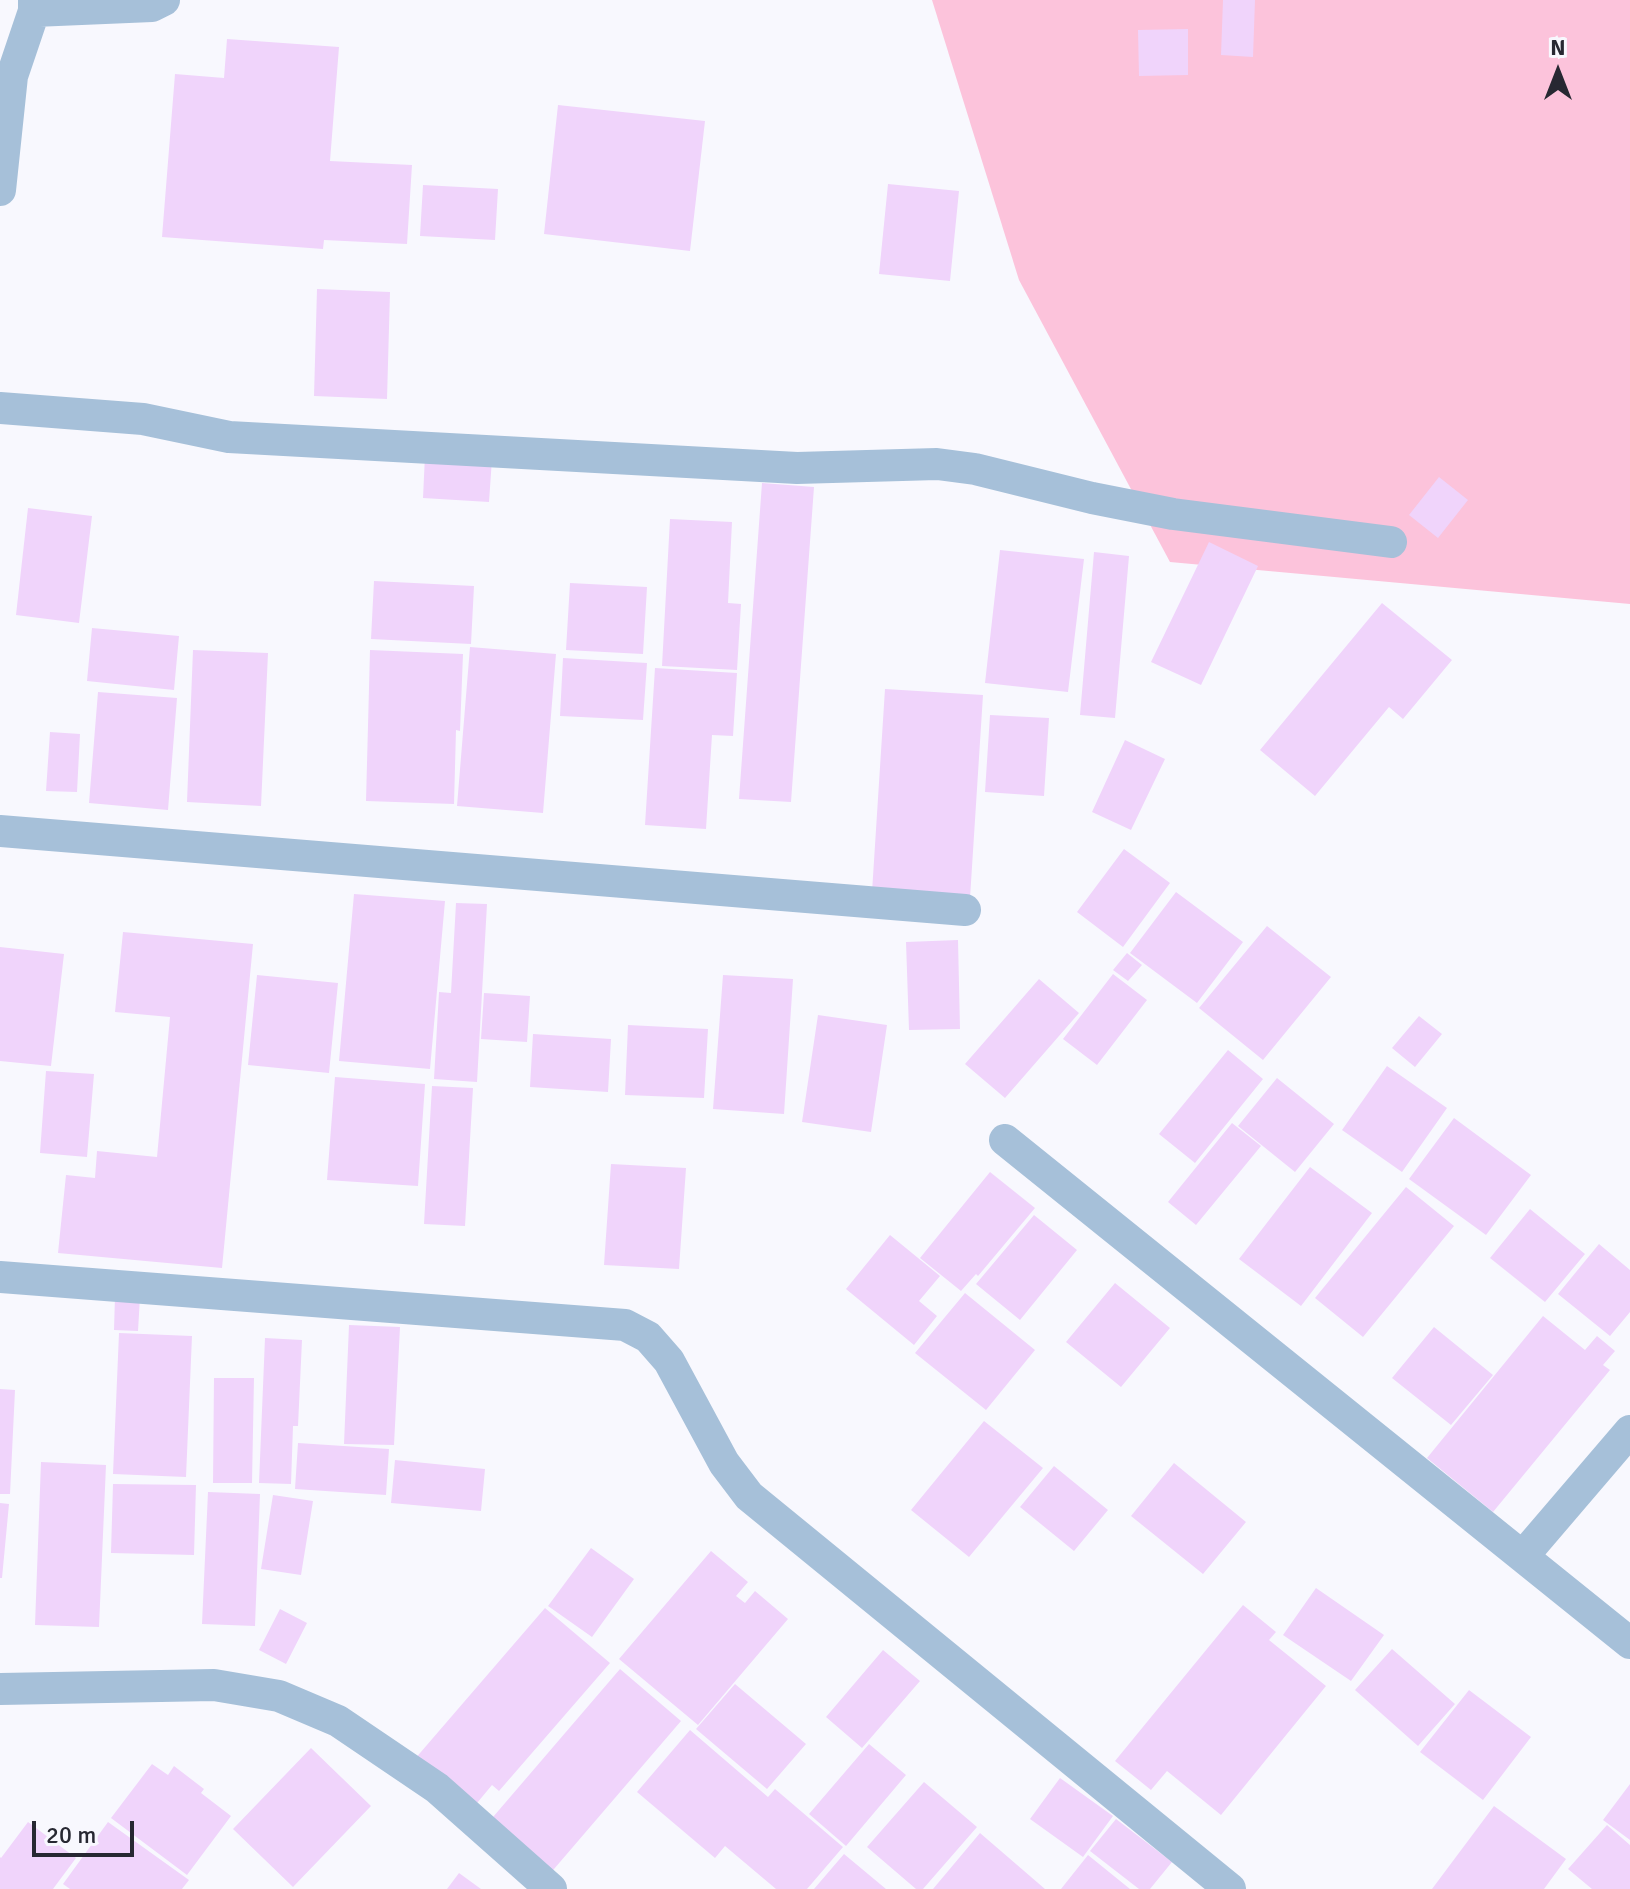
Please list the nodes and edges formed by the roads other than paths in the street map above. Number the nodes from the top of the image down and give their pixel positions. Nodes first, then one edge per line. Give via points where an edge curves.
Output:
1 (164, 0) edge
2 (34, 6) edge
3 (0, 190) edge
4 (0, 408) edge
5 (1391, 542) dead end
6 (0, 831) edge
7 (965, 910) dead end
8 (1005, 1140) dead end
9 (0, 1277) edge
10 (1630, 1431) edge
11 (1523, 1556) junction
12 (1630, 1643) edge
13 (0, 1689) edge
14 (551, 1889) edge
15 (1230, 1889) edge

1 - 2 street via 152,6
2 - 3 street via 12,76
4 - 5 street via 143,419 245,438 797,468 937,464 1173,514
6 - 7 street
8 - 11 street
9 - 15 street via 625,1325 648,1337 669,1361 724,1463 749,1496
10 - 11 street
11 - 12 street
13 - 14 street via 214,1685 279,1696 338,1721 437,1788

